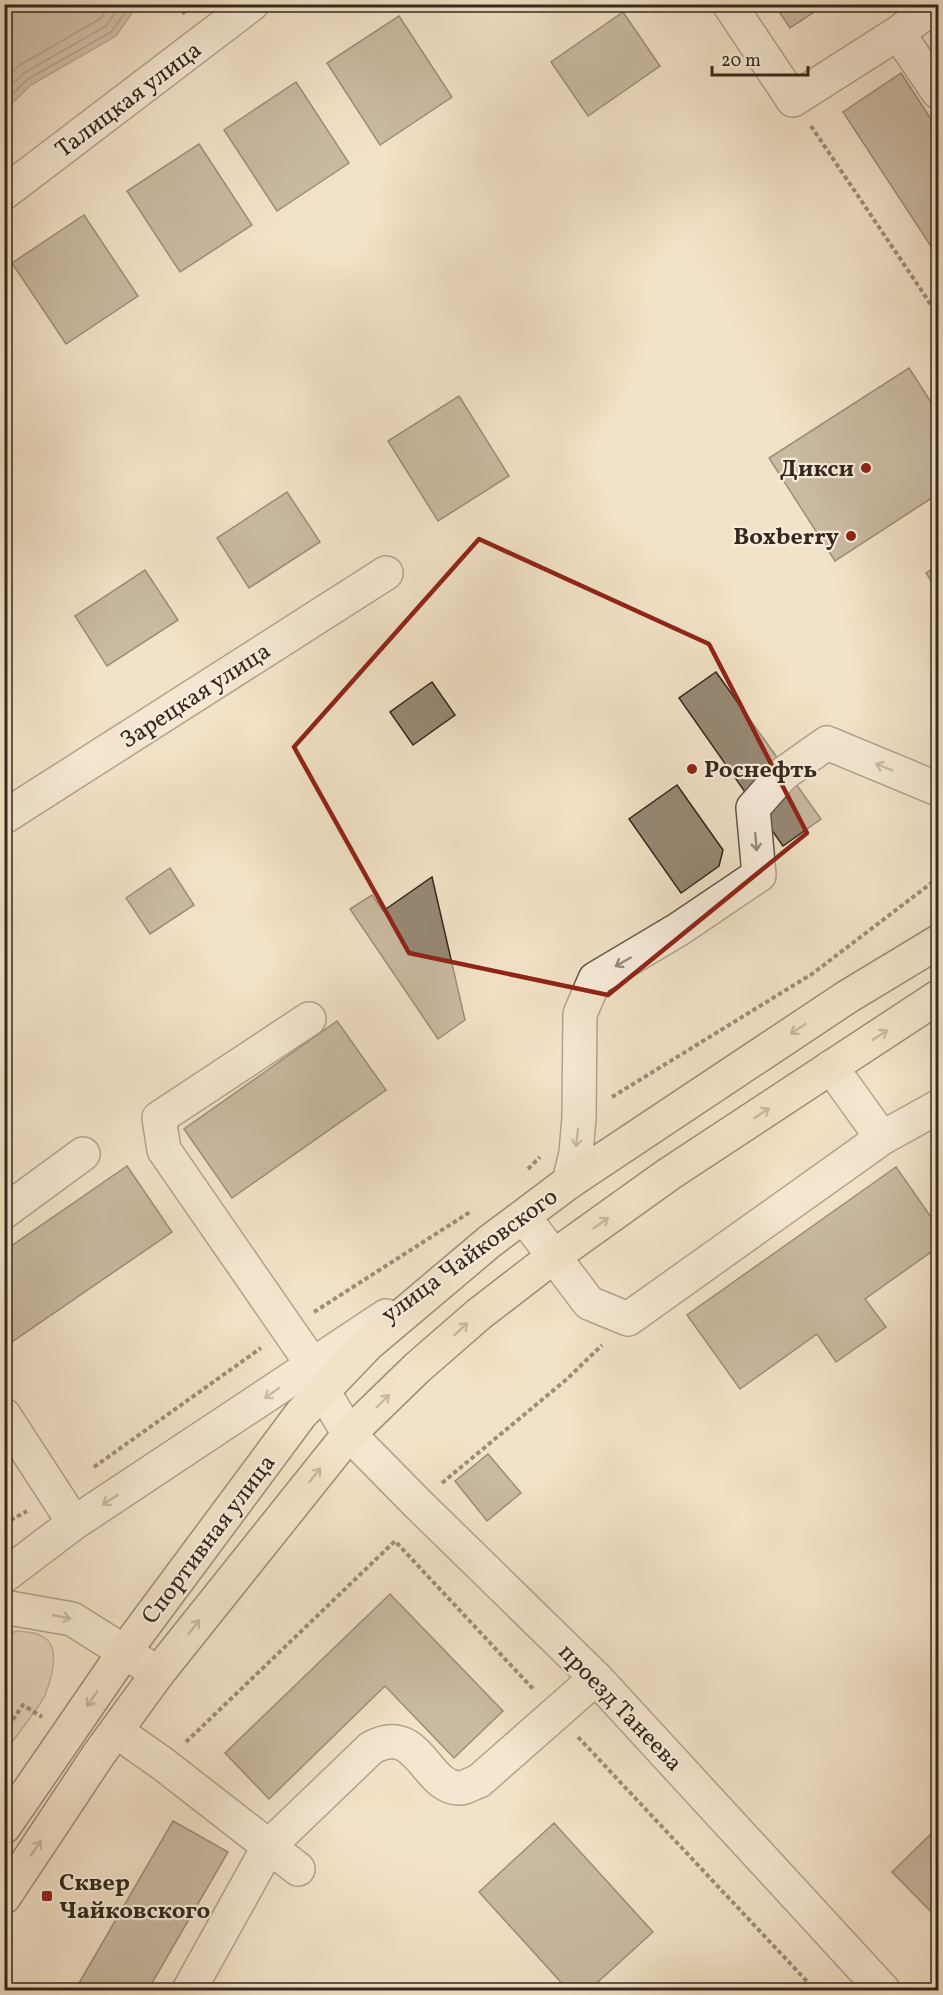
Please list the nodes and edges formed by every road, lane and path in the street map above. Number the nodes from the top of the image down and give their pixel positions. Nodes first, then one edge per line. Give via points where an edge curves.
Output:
1 (252, 4) edge
2 (729, 4) edge
3 (937, 4) edge
4 (898, 33) junction
5 (939, 92) edge
6 (793, 100) junction
7 (4, 193) edge
8 (939, 315) edge
9 (386, 573) dead end
10 (939, 789) edge
11 (4, 817) edge
12 (939, 878) edge
13 (939, 942) edge
14 (939, 997) edge
15 (309, 1019) dead end
16 (831, 1067) junction
17 (939, 1107) edge
18 (579, 1118) junction
19 (882, 1138) junction
20 (83, 1154) dead end
21 (541, 1156) dead end
22 (526, 1171) dead end
23 (569, 1182) junction
24 (472, 1211) dead end
25 (4, 1212) edge
26 (524, 1217) junction
27 (553, 1257) junction
28 (443, 1279) joint
29 (628, 1319) junction
30 (287, 1329) junction
31 (318, 1378) junction
32 (4, 1415) edge
33 (349, 1434) junction
34 (55, 1495) junction
35 (419, 1505) junction
36 (74, 1523) junction
37 (4, 1524) edge
38 (4, 1576) edge
39 (4, 1607) edge
40 (125, 1651) junction
41 (158, 1673) junction
42 (596, 1678) junction
43 (116, 1731) junction
44 (4, 1827) edge
45 (270, 1846) junction
46 (298, 1869) dead end
47 (4, 1897) edge
48 (189, 1990) edge
49 (883, 1990) edge

1 - 7 street, Талицкая улица
2 - 6 street
3 - 4 street
4 - 5 street
4 - 6 street
6 - 8 path
9 - 11 street, Зарецкая улица
10 -> 18 street via 827,743 783,774 753,808 759,874 679,929 595,979 580,1014
12 - 18 path via 813,974
13 -> 23 highway, улица Чайковского via 846,997
16 -> 14 highway
15 - 30 street, проезд Танеева via 159,1118 164,1150
16 - 19 street
27 -> 16 highway via 669,1174
17 - 19 street
18 -> 23 street
19 - 29 street
20 - 25 street
21 - 22 path
23 - 26 highway, улица Чайковского
24 - 30 path
26 - 27 street
26 - 28 highway, улица Чайковского
27 - 29 street via 589,1304
33 -> 27 highway, Спортивная улица via 479,1314
28 - 31 highway, Спортивная улица via 367,1345
29 - 35 path via 567,1378
30 - 31 street, проезд Танеева
30 - 34 path
31 - 33 street, проезд Танеева
31 -> 36 street via 274,1392
31 - 40 highway, Спортивная улица via 302,1414
32 - 34 street
33 - 35 street, проезд Танеева
41 -> 33 highway, Спортивная улица
34 - 36 street
34 - 37 path
35 - 42 street, проезд Танеева
36 - 38 street
39 -> 40 street via 72,1619
40 - 41 street
40 -> 44 highway, Спортивная улица
41 - 43 highway, Спортивная улица
42 - 45 street via 479,1781 462,1788 447,1786 408,1747 395,1740 383,1741 371,1748
42 - 49 street, проезд Танеева
43 - 45 street
47 -> 43 highway, Спортивная улица
45 - 46 street
45 - 48 street

